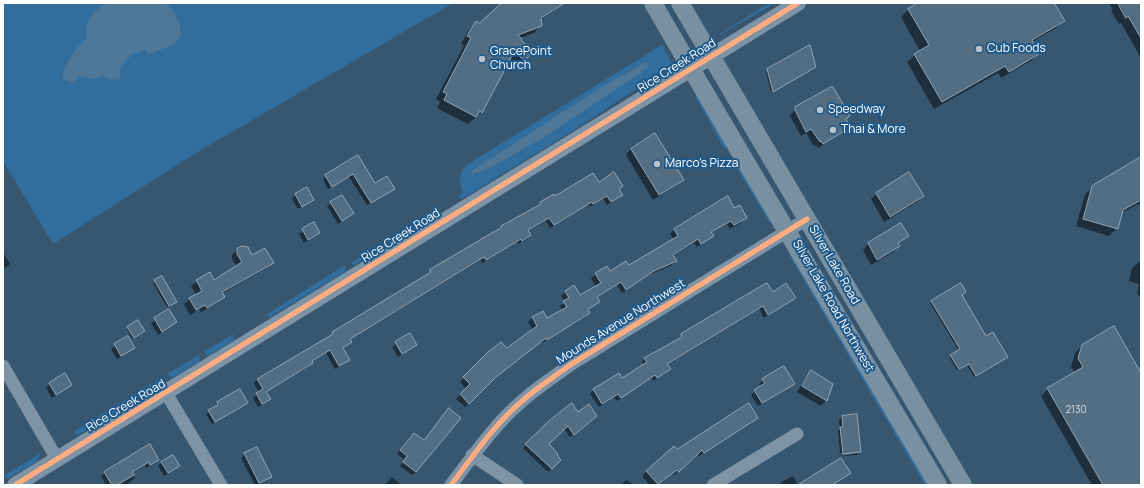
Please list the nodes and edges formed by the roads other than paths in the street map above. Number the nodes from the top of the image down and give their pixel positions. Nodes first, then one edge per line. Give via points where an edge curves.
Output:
1 (654, 3) edge
2 (680, 3) edge
3 (798, 3) edge
4 (711, 56) junction
5 (691, 69) junction
6 (807, 219) junction
7 (788, 231) junction
8 (3, 366) edge
9 (166, 393) junction
10 (797, 434) dead end
11 (472, 455) junction
12 (57, 459) junction
13 (15, 485) edge
14 (221, 485) edge
15 (451, 485) edge
16 (517, 485) edge
17 (713, 485) edge
18 (938, 485) edge
19 (963, 485) edge

1 - 5 main road, Silver Lake Road Northwest
2 - 4 main road, Silver Lake Road
3 - 4 street, Rice Creek Road
4 - 5 street, Rice Creek Road
4 - 6 main road, Silver Lake Road
5 - 7 main road, Silver Lake Road Northwest
5 - 9 street, Rice Creek Road
6 - 7 street, Mounds Avenue Northwest
6 - 19 main road, Silver Lake Road
7 - 11 street, Mounds Avenue Northwest via 570,365 520,402
7 - 18 main road, Silver Lake Road Northwest
8 - 12 street
9 - 12 street, Rice Creek Road
9 - 14 street
10 - 17 street
11 - 15 street, Mounds Avenue Northwest
11 - 16 street
12 - 13 street, Rice Creek Road

